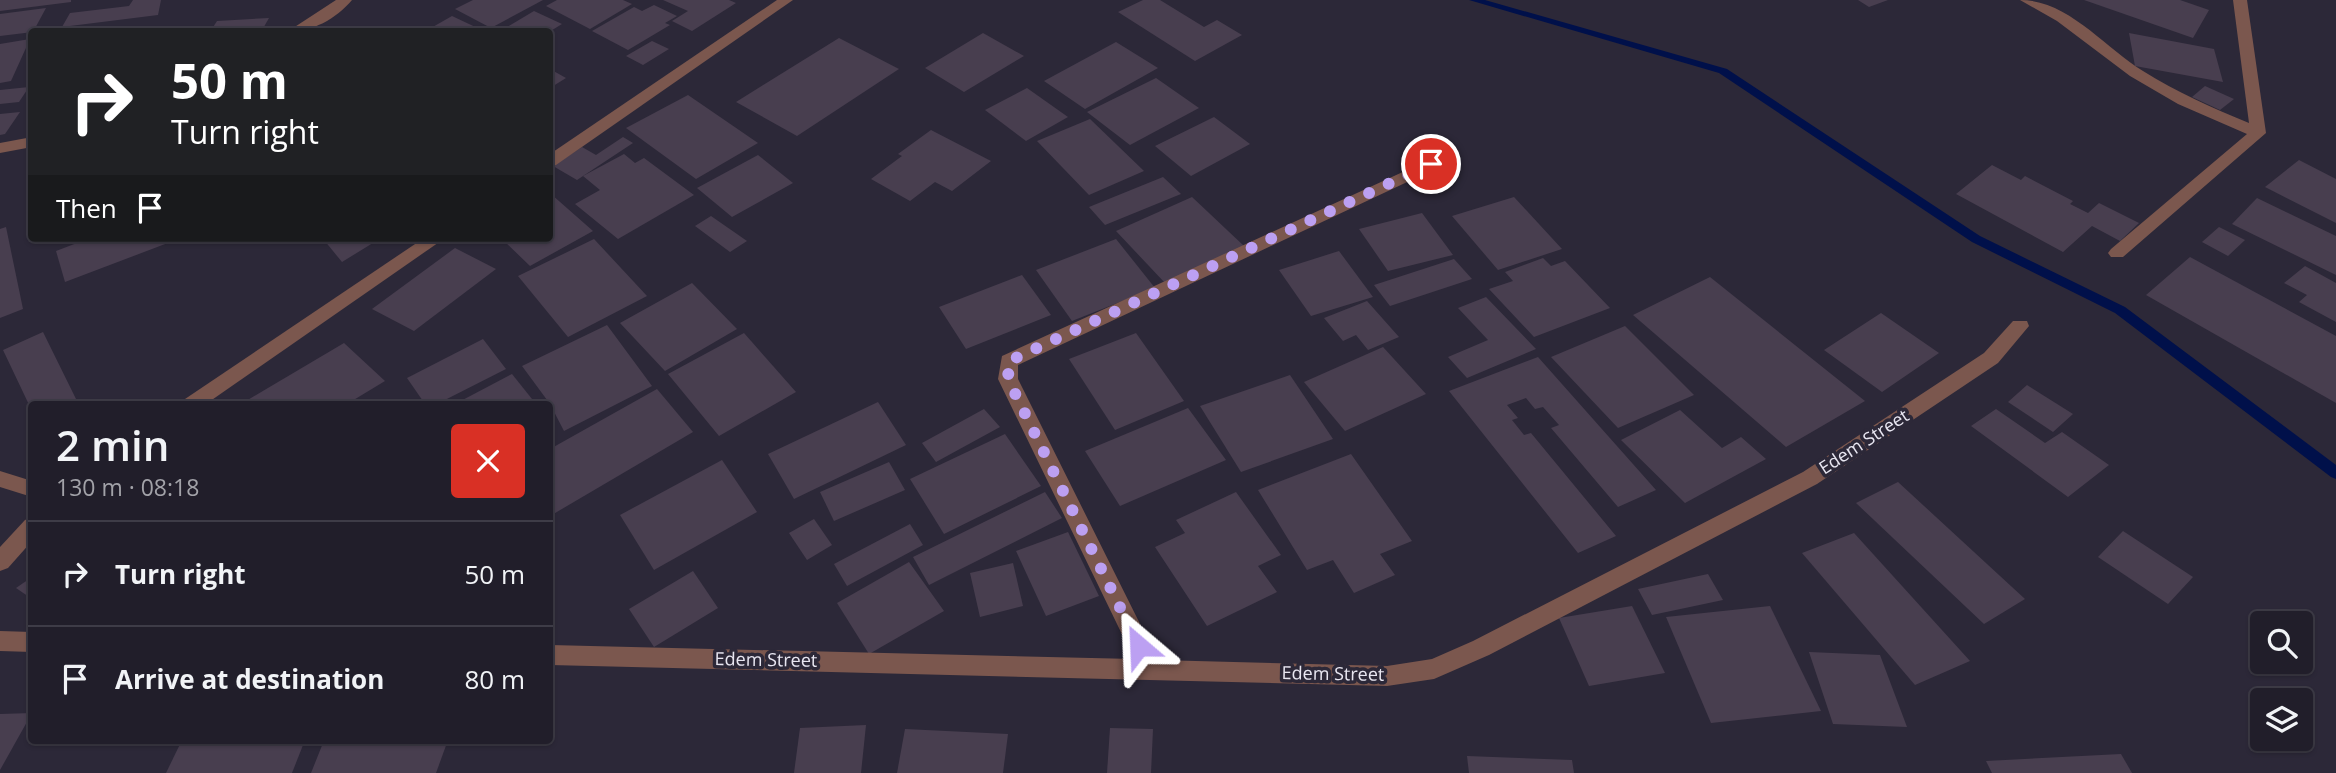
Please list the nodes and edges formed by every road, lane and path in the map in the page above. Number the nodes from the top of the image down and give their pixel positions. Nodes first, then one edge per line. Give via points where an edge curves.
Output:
1 (345, 0) edge
2 (2027, 0) edge
3 (2240, 0) edge
4 (783, 1) edge
5 (301, 28) edge
6 (2258, 133) junction
7 (28, 143) edge
8 (0, 148) edge
9 (553, 159) edge
10 (1431, 164) dead end
11 (430, 242) edge
12 (2117, 253) dead end
13 (2020, 326) dead end
14 (196, 401) edge
15 (0, 479) edge
16 (28, 488) edge
17 (28, 530) edge
18 (0, 562) edge
19 (0, 641) edge
20 (28, 642) edge
21 (553, 655) edge
22 (1152, 670) junction

1 - 5 street
2 - 6 street via 2062,18 2135,73 2183,101
3 - 6 street
4 - 9 street
6 - 12 street
7 - 8 street
10 - 22 street via 1009,361 1008,379
11 - 14 street
13 - 22 street, Edem Street via 1991,358 1810,478 1434,669 1387,676
15 - 16 street
17 - 18 street
19 - 20 street
21 - 22 street, Edem Street

